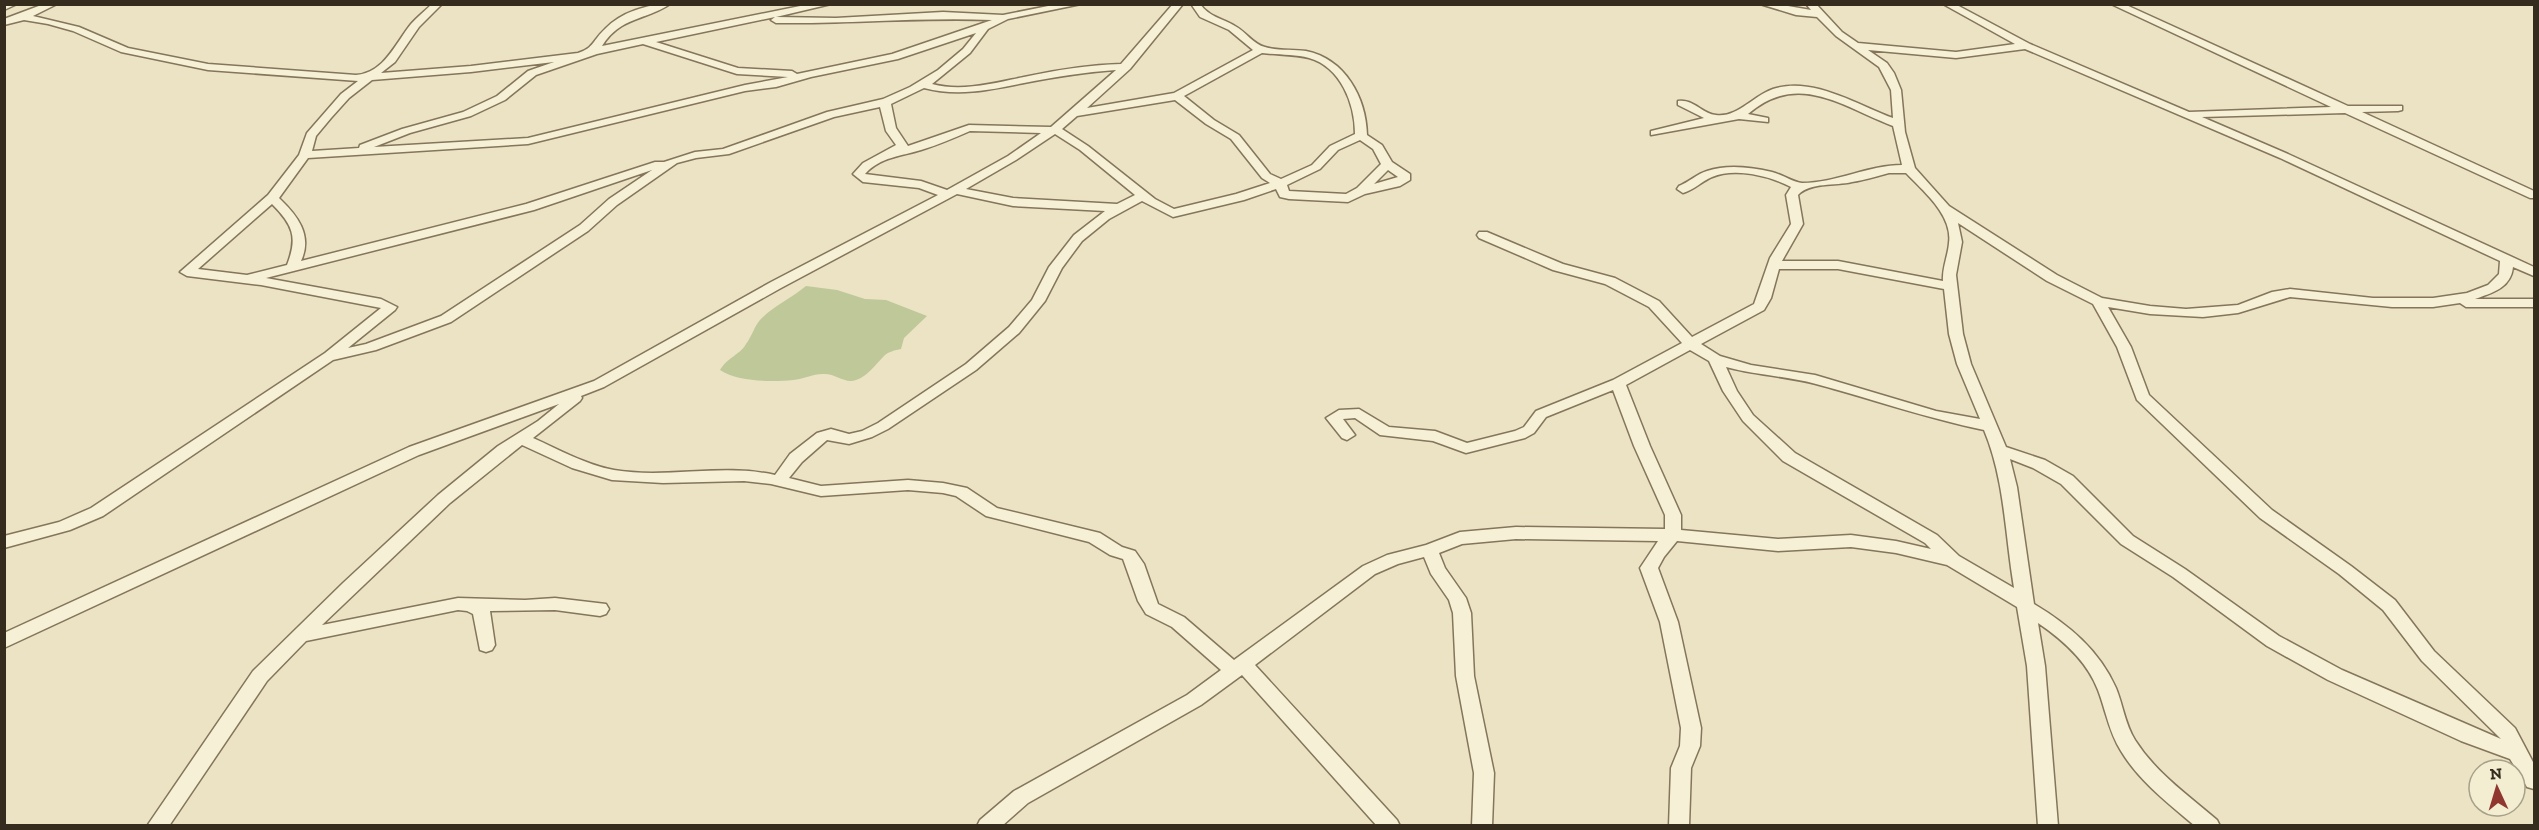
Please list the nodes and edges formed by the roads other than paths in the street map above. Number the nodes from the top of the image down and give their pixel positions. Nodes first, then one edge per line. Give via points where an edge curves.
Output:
1 (13, 4) edge
2 (53, 4) edge
3 (438, 4) edge
4 (666, 4) edge
5 (827, 4) edge
6 (1077, 4) edge
7 (1179, 4) edge
8 (1195, 4) edge
9 (1764, 4) edge
10 (1947, 4) edge
11 (2115, 4) edge
12 (4, 7) edge
13 (1814, 9) edge
14 (999, 13) junction
15 (18, 18) junction
16 (749, 19) junction
17 (4, 21) edge
18 (985, 27) junction
19 (641, 40) junction
20 (2025, 45) junction
21 (1855, 46) junction
22 (1260, 50) junction
23 (594, 51) junction
24 (576, 56) junction
25 (1126, 67) junction
26 (806, 75) junction
27 (370, 78) junction
28 (924, 85) junction
29 (1177, 96) junction
30 (886, 102) junction
31 (1682, 103) dead end
32 (2342, 108) junction
33 (2398, 108) dead end
34 (1074, 113) junction
35 (2187, 114) junction
36 (1739, 116) junction
37 (1714, 119) junction
38 (1764, 120) dead end
39 (1898, 124) junction
40 (1054, 129) junction
41 (1655, 133) dead end
42 (1361, 136) junction
43 (356, 151) junction
44 (898, 151) junction
45 (305, 155) junction
46 (674, 161) junction
47 (1387, 164) junction
48 (1909, 169) junction
49 (1281, 184) junction
50 (1799, 187) junction
51 (1683, 189) dead end
52 (951, 192) junction
53 (1361, 192) junction
54 (1143, 195) junction
55 (2535, 195) edge
56 (272, 198) junction
57 (1120, 208) junction
58 (1945, 209) junction
59 (1482, 235) dead end
60 (2506, 259) junction
61 (1773, 266) junction
62 (291, 269) junction
63 (2535, 272) edge
64 (247, 280) junction
65 (1950, 286) junction
66 (2098, 302) junction
67 (2445, 303) junction
68 (2535, 303) edge
69 (1692, 345) junction
70 (330, 356) junction
71 (1715, 359) junction
72 (1618, 383) junction
73 (599, 384) junction
74 (1990, 426) junction
75 (1347, 435) dead end
76 (522, 439) junction
77 (2000, 450) junction
78 (779, 480) junction
79 (1673, 535) junction
80 (4, 543) edge
81 (1430, 550) junction
82 (1952, 560) junction
83 (470, 604) junction
84 (2025, 605) junction
85 (600, 609) dead end
86 (299, 636) junction
87 (4, 641) edge
88 (486, 645) dead end
89 (1237, 667) junction
90 (2517, 753) junction
91 (2535, 780) edge
92 (157, 825) edge
93 (987, 825) edge
94 (1390, 825) edge
95 (1482, 825) edge
96 (1679, 825) edge
97 (2048, 825) edge
98 (2210, 825) edge

1 - 12 street
2 - 15 street
3 - 27 street via 415,26 391,60
4 - 23 street via 617,22
5 - 16 street
6 - 14 street
7 - 25 street
8 - 22 street via 1205,16 1232,28
9 - 13 street via 1796,12
10 - 20 street
11 - 32 street
13 - 21 street
14 - 16 street via 836,21
14 - 18 street
15 - 17 street
15 - 27 street via 62,24 125,50 207,67
16 - 19 street
18 - 26 street via 903,54
18 - 28 street via 974,44
19 - 23 street
19 - 26 street via 737,71
20 - 21 street via 1946,55
20 - 35 street
21 - 39 street via 1883,66 1893,80
22 - 29 street
22 - 42 street via 1310,55 1328,63 1353,97
23 - 24 street
24 - 27 street
24 - 43 street via 532,73 501,98 467,114 393,135
25 - 28 street via 1065,72 966,89
25 - 34 street
26 - 43 street via 528,141
27 - 45 street via 345,96 327,116 311,135
28 - 30 street
29 - 34 street
29 - 49 street via 1235,137 1266,176
30 - 44 street via 892,132 903,144
30 - 46 street via 831,114 725,152
31 - 37 street
32 - 33 street
32 - 35 street
32 - 55 street
34 - 40 street
35 - 60 street
36 - 37 street
36 - 38 street
36 - 39 street via 1764,95 1801,89 1827,94
37 - 41 street
39 - 48 street
40 - 44 street via 969,128
40 - 52 street
40 - 54 street
42 - 47 street via 1378,147
42 - 49 street via 1334,148 1316,167
43 - 45 street
44 - 52 street via 858,174
45 - 56 street
46 - 62 street via 530,207
46 - 70 street via 613,202 584,228 446,320 371,347
47 - 53 street
47 - 53 street via 1405,178
48 - 50 street via 1889,169
48 - 58 street
49 - 53 street via 1284,194 1294,196 1343,199
49 - 54 street via 1173,213
50 - 51 street via 1774,175 1732,172 1710,174
50 - 61 street via 1792,195 1797,224
52 - 57 street via 1013,202
52 - 73 street
54 - 57 street
56 - 62 street via 300,234 300,249
56 - 64 street via 187,272
57 - 78 street via 1078,238 1034,307 971,367 867,434 849,439 822,436 796,458
58 - 65 street via 1956,242
58 - 66 street via 2052,278
59 - 69 street via 1558,267 1618,285 1654,304
60 - 63 street
60 - 67 street via 2507,274 2497,286
61 - 65 street via 1838,265
61 - 69 street via 1759,307
62 - 64 street
64 - 70 street via 390,307
65 - 74 street via 1959,350
66 - 67 street via 2198,311 2246,308 2286,293 2349,300
66 - 90 street via 2124,347 2142,397 2266,514 2389,605 2428,656 2496,720
67 - 68 street
69 - 71 street
69 - 72 street
70 - 80 street via 97,512
71 - 74 street via 1749,369 1815,379 1934,415
71 - 82 street via 1748,418 1789,457 1931,539
72 - 75 street via 1541,414 1526,433 1468,448 1435,436 1385,432 1355,413 1334,418
72 - 79 street via 1673,515
73 - 76 street via 574,398
73 - 87 street via 414,451
74 - 77 street
76 - 78 street via 578,465 612,475
76 - 86 street via 444,499
77 - 84 street
77 - 90 street via 2039,464 2067,480 2127,540 2290,651 2458,731
78 - 89 street via 820,491 891,486 943,488 961,492 992,512 1094,537 1131,557 1152,609 1178,622
79 - 81 street via 1493,534 1460,538
79 - 82 street via 1765,545 1851,541
79 - 96 street via 1649,568 1669,622 1691,728 1690,746 1681,768
81 - 89 street via 1369,570
81 - 95 street via 1462,613 1465,676 1484,773
82 - 84 street
83 - 85 street via 555,604
83 - 86 street via 436,607
83 - 88 street via 481,611
84 - 97 street via 2036,666
84 - 98 street via 2077,644 2107,687 2122,734 2134,755 2167,790
86 - 92 street via 249,690
89 - 93 street via 1194,700 1021,796
89 - 94 street
90 - 91 street

